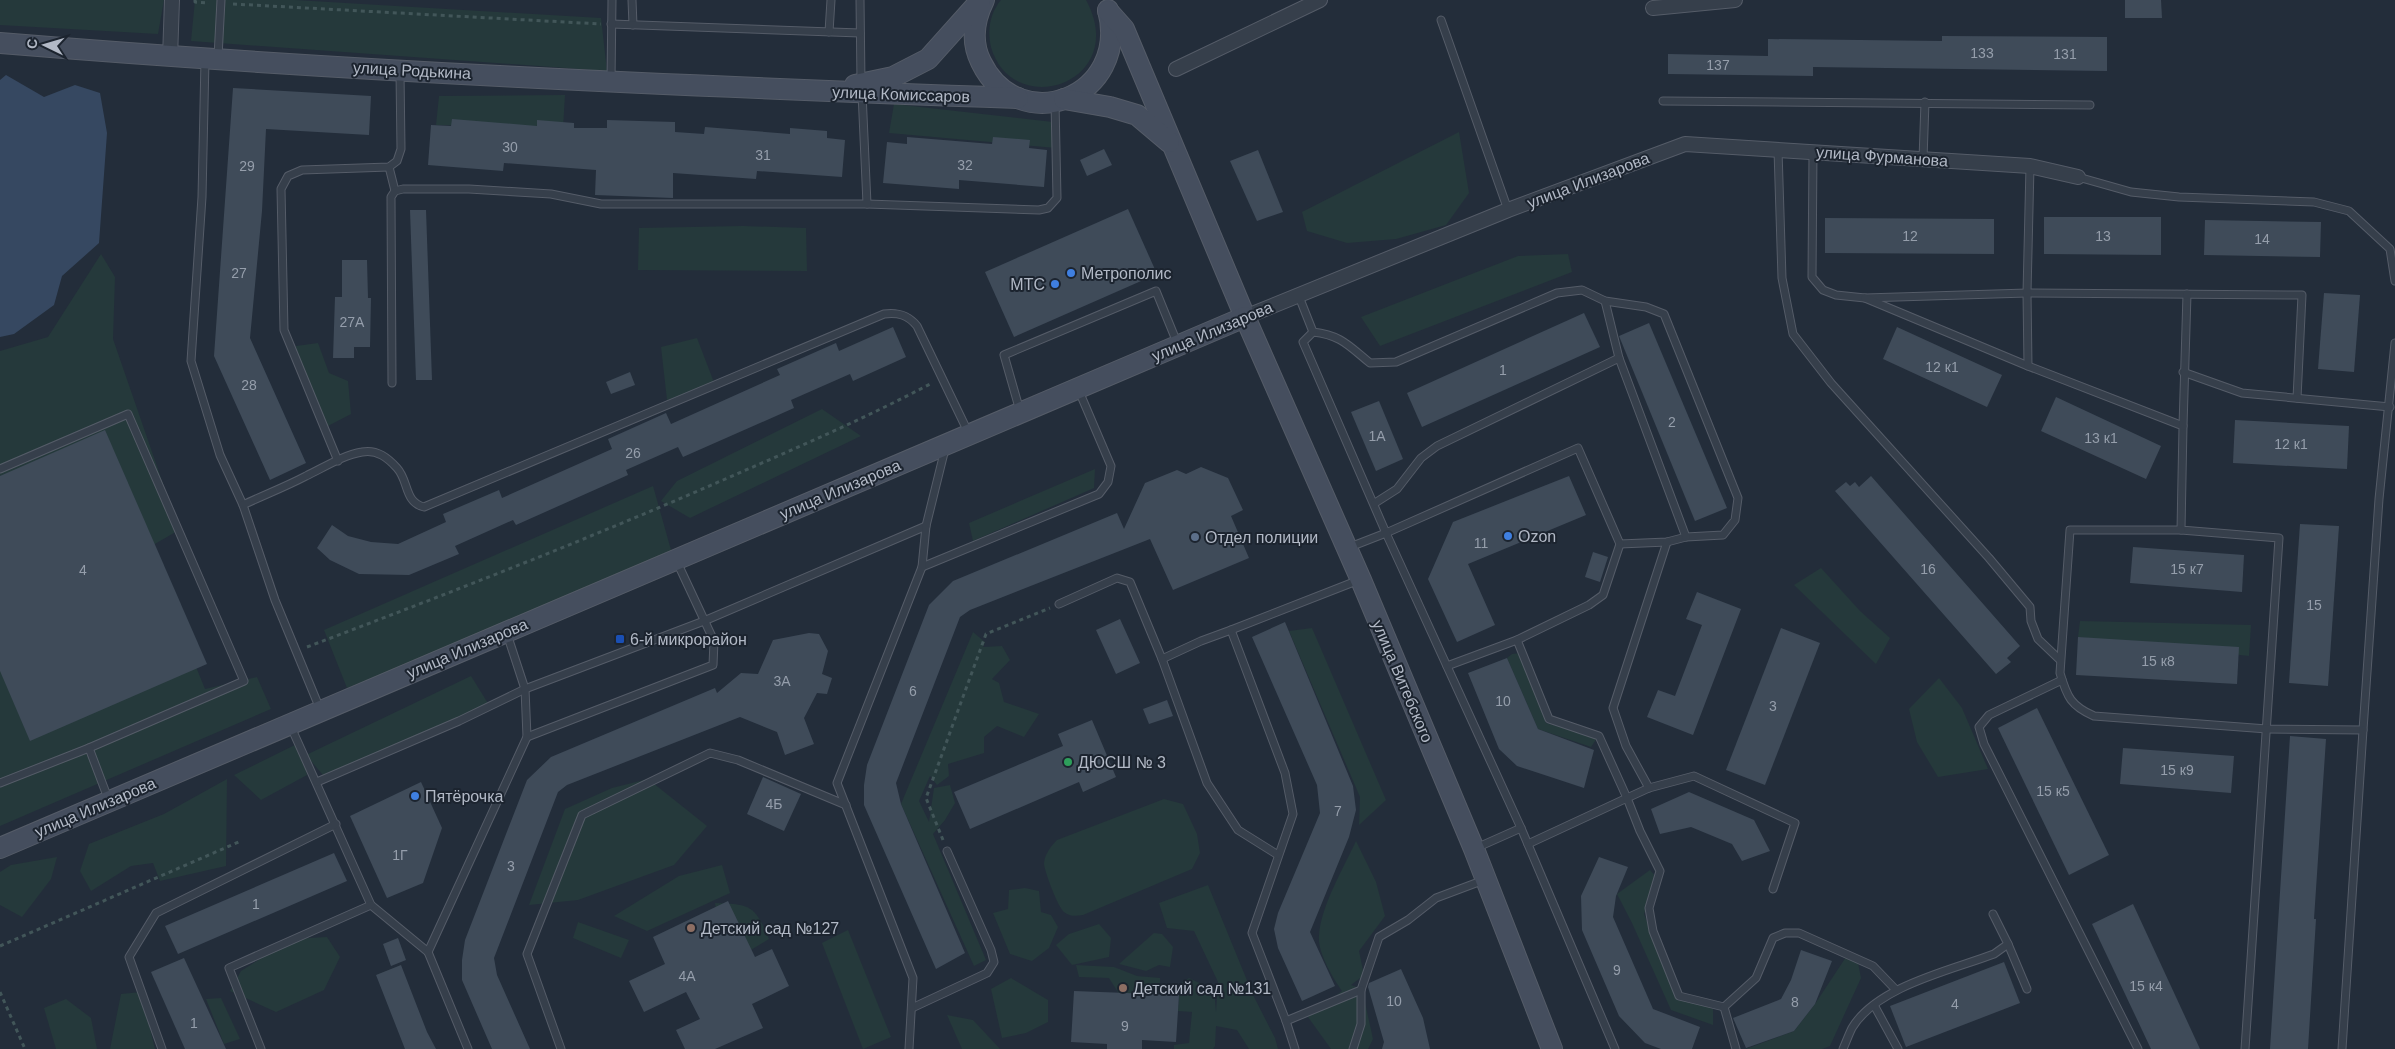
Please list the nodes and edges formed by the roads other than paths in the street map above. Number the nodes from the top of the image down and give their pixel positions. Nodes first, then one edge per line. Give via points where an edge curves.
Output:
1 (172, 0) edge
2 (612, 0) edge
3 (632, 0) edge
4 (831, 0) edge
5 (860, 0) edge
6 (983, 0) edge
7 (1320, 0) edge
8 (1735, 0) edge
9 (221, 2) edge
10 (1106, 5) edge
11 (1653, 8) dead end
12 (1441, 20) dead end
13 (611, 24) junction
14 (633, 25) junction
15 (829, 32) junction
16 (860, 33) junction
17 (0, 44) edge
18 (170, 58) junction
19 (211, 60) junction
20 (1176, 69) dead end
21 (400, 70) junction
22 (611, 81) junction
23 (862, 88) junction
24 (824, 92) joint
25 (1018, 98) junction
26 (1059, 101) junction
27 (1664, 101) dead end
28 (1925, 102) junction
29 (2090, 105) dead end
30 (1685, 144) joint
31 (1172, 145) junction
32 (1778, 150) junction
33 (1813, 152) junction
34 (1923, 159) junction
35 (2030, 166) junction
36 (389, 167) junction
37 (2078, 177) joint
38 (395, 191) junction
39 (867, 204) junction
40 (1508, 210) junction
41 (2395, 281) edge
42 (2026, 293) junction
43 (1298, 294) junction
44 (2187, 294) junction
45 (1865, 298) junction
46 (1605, 301) junction
47 (1245, 316) junction
48 (1314, 332) junction
49 (2395, 343) edge
50 (1178, 345) junction
51 (1619, 358) junction
52 (2028, 366) junction
53 (2183, 372) junction
54 (392, 383) dead end
55 (1078, 388) junction
56 (2297, 398) junction
57 (2390, 407) junction
58 (1020, 412) junction
59 (2183, 426) junction
60 (969, 434) junction
61 (946, 444) junction
62 (338, 461) junction
63 (0, 469) edge
64 (1375, 503) junction
65 (243, 505) junction
66 (926, 526) junction
67 (2181, 530) junction
68 (1386, 532) junction
69 (1686, 537) junction
70 (1667, 542) junction
71 (1620, 544) junction
72 (1347, 548) junction
73 (676, 559) junction
74 (922, 567) junction
75 (1361, 580) junction
76 (1060, 604) road end
77 (704, 620) junction
78 (1231, 630) junction
79 (506, 632) junction
80 (1517, 640) junction
81 (1162, 659) junction
82 (2060, 660) junction
83 (1447, 666) junction
84 (2062, 680) junction
85 (525, 689) junction
86 (321, 711) junction
87 (290, 724) junction
88 (2267, 729) junction
89 (2363, 730) junction
90 (527, 737) junction
91 (89, 748) junction
92 (317, 782) junction
93 (0, 783) edge
94 (1649, 788) junction
95 (1627, 798) junction
96 (110, 801) junction
97 (846, 805) junction
98 (336, 824) junction
99 (1521, 828) junction
100 (1528, 844) junction
101 (0, 848) edge
102 (1474, 849) junction
103 (947, 851) road end
104 (1278, 855) junction
105 (1487, 879) junction
106 (1773, 888) dead end
107 (371, 905) junction
108 (1992, 914) dead end
109 (2008, 944) junction
110 (428, 952) junction
111 (2027, 989) dead end
112 (1362, 990) junction
113 (1896, 990) junction
114 (1874, 1005) junction
115 (1724, 1007) junction
116 (912, 1008) junction
117 (1286, 1021) junction
118 (162, 1049) edge
119 (261, 1049) edge
120 (468, 1049) edge
121 (561, 1049) edge
122 (909, 1049) edge
123 (1295, 1049) edge
124 (1354, 1049) edge
125 (1552, 1049) edge
126 (1615, 1049) edge
127 (1736, 1049) edge
128 (1844, 1049) edge
129 (1898, 1049) edge
130 (2138, 1049) edge
131 (2245, 1049) edge
132 (2342, 1049) edge

1 - 18 street
2 - 13 lane
3 - 14 lane
4 - 15 lane
5 - 16 lane
6 - 23 street, улица Комиссаров via 928,59
6 - 25 street via 974,32 977,53 986,72 1000,87
7 - 20 street
8 - 11 street
9 - 19 lane
10 - 26 street via 1112,32 1109,54 1099,74 1084,90
10 - 31 street, улица Витебского via 1124,29
12 - 40 lane
13 - 14 lane
13 - 22 lane
14 - 15 lane
15 - 16 lane
16 - 23 lane
17 - 18 street, улица Родькина
18 - 19 street, улица Родькина
19 - 21 street, улица Родькина
19 - 65 lane via 191,361 220,455
21 - 22 street, улица Родькина
21 - 36 lane via 401,149 397,161
22 - 24 street, улица Родькина
23 - 24 street, улица Комиссаров
23 - 25 street, улица Комиссаров
23 - 39 lane
25 - 26 street, улица Комиссаров via 1036,102
26 - 31 street, улица Комиссаров via 1110,107 1138,115
26 - 39 lane via 1058,198 1048,208 981,210
27 - 28 lane
28 - 29 lane
28 - 34 lane
30 - 32 street, улица Фурманова
30 - 40 street, улица Илизарова
31 - 47 street, улица Витебского
32 - 33 street, улица Фурманова
32 - 82 lane via 1782,278 1793,334 1831,383 2030,607 2038,639
33 - 34 street, улица Фурманова
33 - 45 lane via 1812,277 1823,290
34 - 35 street, улица Фурманова
35 - 37 street, улица Фурманова
35 - 42 lane
36 - 38 lane
36 - 62 lane via 302,170 288,176 281,188 284,330
37 - 41 lane via 2130,192 2314,202 2349,211 2390,249
38 - 39 lane via 404,188 469,189 542,194 601,204
38 - 54 lane via 390,197
40 - 43 street, улица Илизарова
42 - 44 lane
42 - 45 lane
42 - 52 lane
43 - 47 street, улица Илизарова
43 - 48 lane
44 - 53 lane
44 - 56 lane via 2302,295
45 - 52 lane
46 - 48 lane via 1582,290 1557,293 1396,362 1370,363 1338,337
46 - 51 lane
46 - 69 lane via 1646,307 1664,314 1738,498 1735,520 1723,534
47 - 50 street, улица Илизарова
47 - 72 street, улица Витебского
48 - 64 lane via 1303,342
49 - 57 lane
50 - 55 street, улица Илизарова
50 - 58 lane via 1156,291 1004,355
51 - 64 lane via 1437,446 1422,458 1397,489
51 - 69 lane
52 - 59 lane
53 - 56 lane via 2242,393
53 - 59 lane
55 - 58 street, улица Илизарова
55 - 74 lane via 1112,466 1108,482 1099,494
56 - 57 lane
57 - 89 lane
58 - 60 street, улица Илизарова
59 - 67 lane
60 - 61 street, улица Илизарова
60 - 62 lane via 917,326 911,318 894,313 875,318 424,507 410,499 402,473 388,457 362,451
61 - 66 lane
61 - 73 street, улица Илизарова
62 - 65 lane
63 - 91 lane via 128,414 244,681
64 - 68 lane
65 - 86 lane via 295,652
66 - 74 lane
66 - 77 lane
67 - 82 lane via 2070,530
67 - 88 lane via 2279,538
68 - 71 lane via 1578,448
68 - 72 lane
68 - 83 lane
69 - 70 lane
70 - 71 lane
70 - 94 lane via 1613,708 1626,746
71 - 80 lane via 1603,595
72 - 75 street, улица Витебского
73 - 77 lane
73 - 79 street, улица Илизарова
74 - 97 lane via 837,783
75 - 78 lane
75 - 102 street, улица Витебского
76 - 81 lane via 1117,578 1126,579
77 - 85 lane
77 - 90 lane via 714,641 713,665
78 - 81 lane
78 - 104 lane via 1285,773 1293,814
79 - 85 lane
79 - 86 street, улица Илизарова
80 - 83 lane
80 - 95 lane via 1550,719 1599,736
81 - 104 lane via 1207,783 1238,830
82 - 84 lane
83 - 99 lane
84 - 88 lane via 2067,696 2078,709 2094,716
84 - 130 lane via 1989,715 1979,728 1984,744
85 - 90 lane
85 - 92 lane
86 - 87 street, улица Илизарова
87 - 92 lane
87 - 96 street, улица Илизарова
88 - 89 lane
88 - 131 lane
89 - 132 lane
90 - 110 lane
91 - 93 lane
91 - 96 lane
92 - 98 lane
94 - 95 lane
94 - 106 lane via 1694,776 1795,823
95 - 100 lane
95 - 115 lane via 1660,871 1649,908 1650,916 1679,996
96 - 101 street, улица Илизарова
97 - 116 lane via 913,978
97 - 121 lane via 738,760 710,753 582,815 527,954
98 - 107 lane
98 - 118 lane via 156,913 129,957
99 - 100 lane
99 - 102 lane
100 - 126 lane
102 - 105 street, улица Витебского
103 - 116 lane via 994,962 987,973
104 - 117 lane via 1252,933
105 - 112 lane via 1436,898 1379,937
105 - 125 street, улица Витебского
107 - 110 lane
107 - 119 lane via 228,968
108 - 109 lane
109 - 111 lane
109 - 113 lane via 1994,954
110 - 120 lane
112 - 117 lane
112 - 124 lane via 1361,1024
113 - 114 lane
113 - 115 lane via 1873,966 1798,933 1785,933 1773,938 1756,978
114 - 128 lane via 1853,1027
114 - 129 lane
115 - 127 lane
116 - 122 lane
117 - 123 lane

